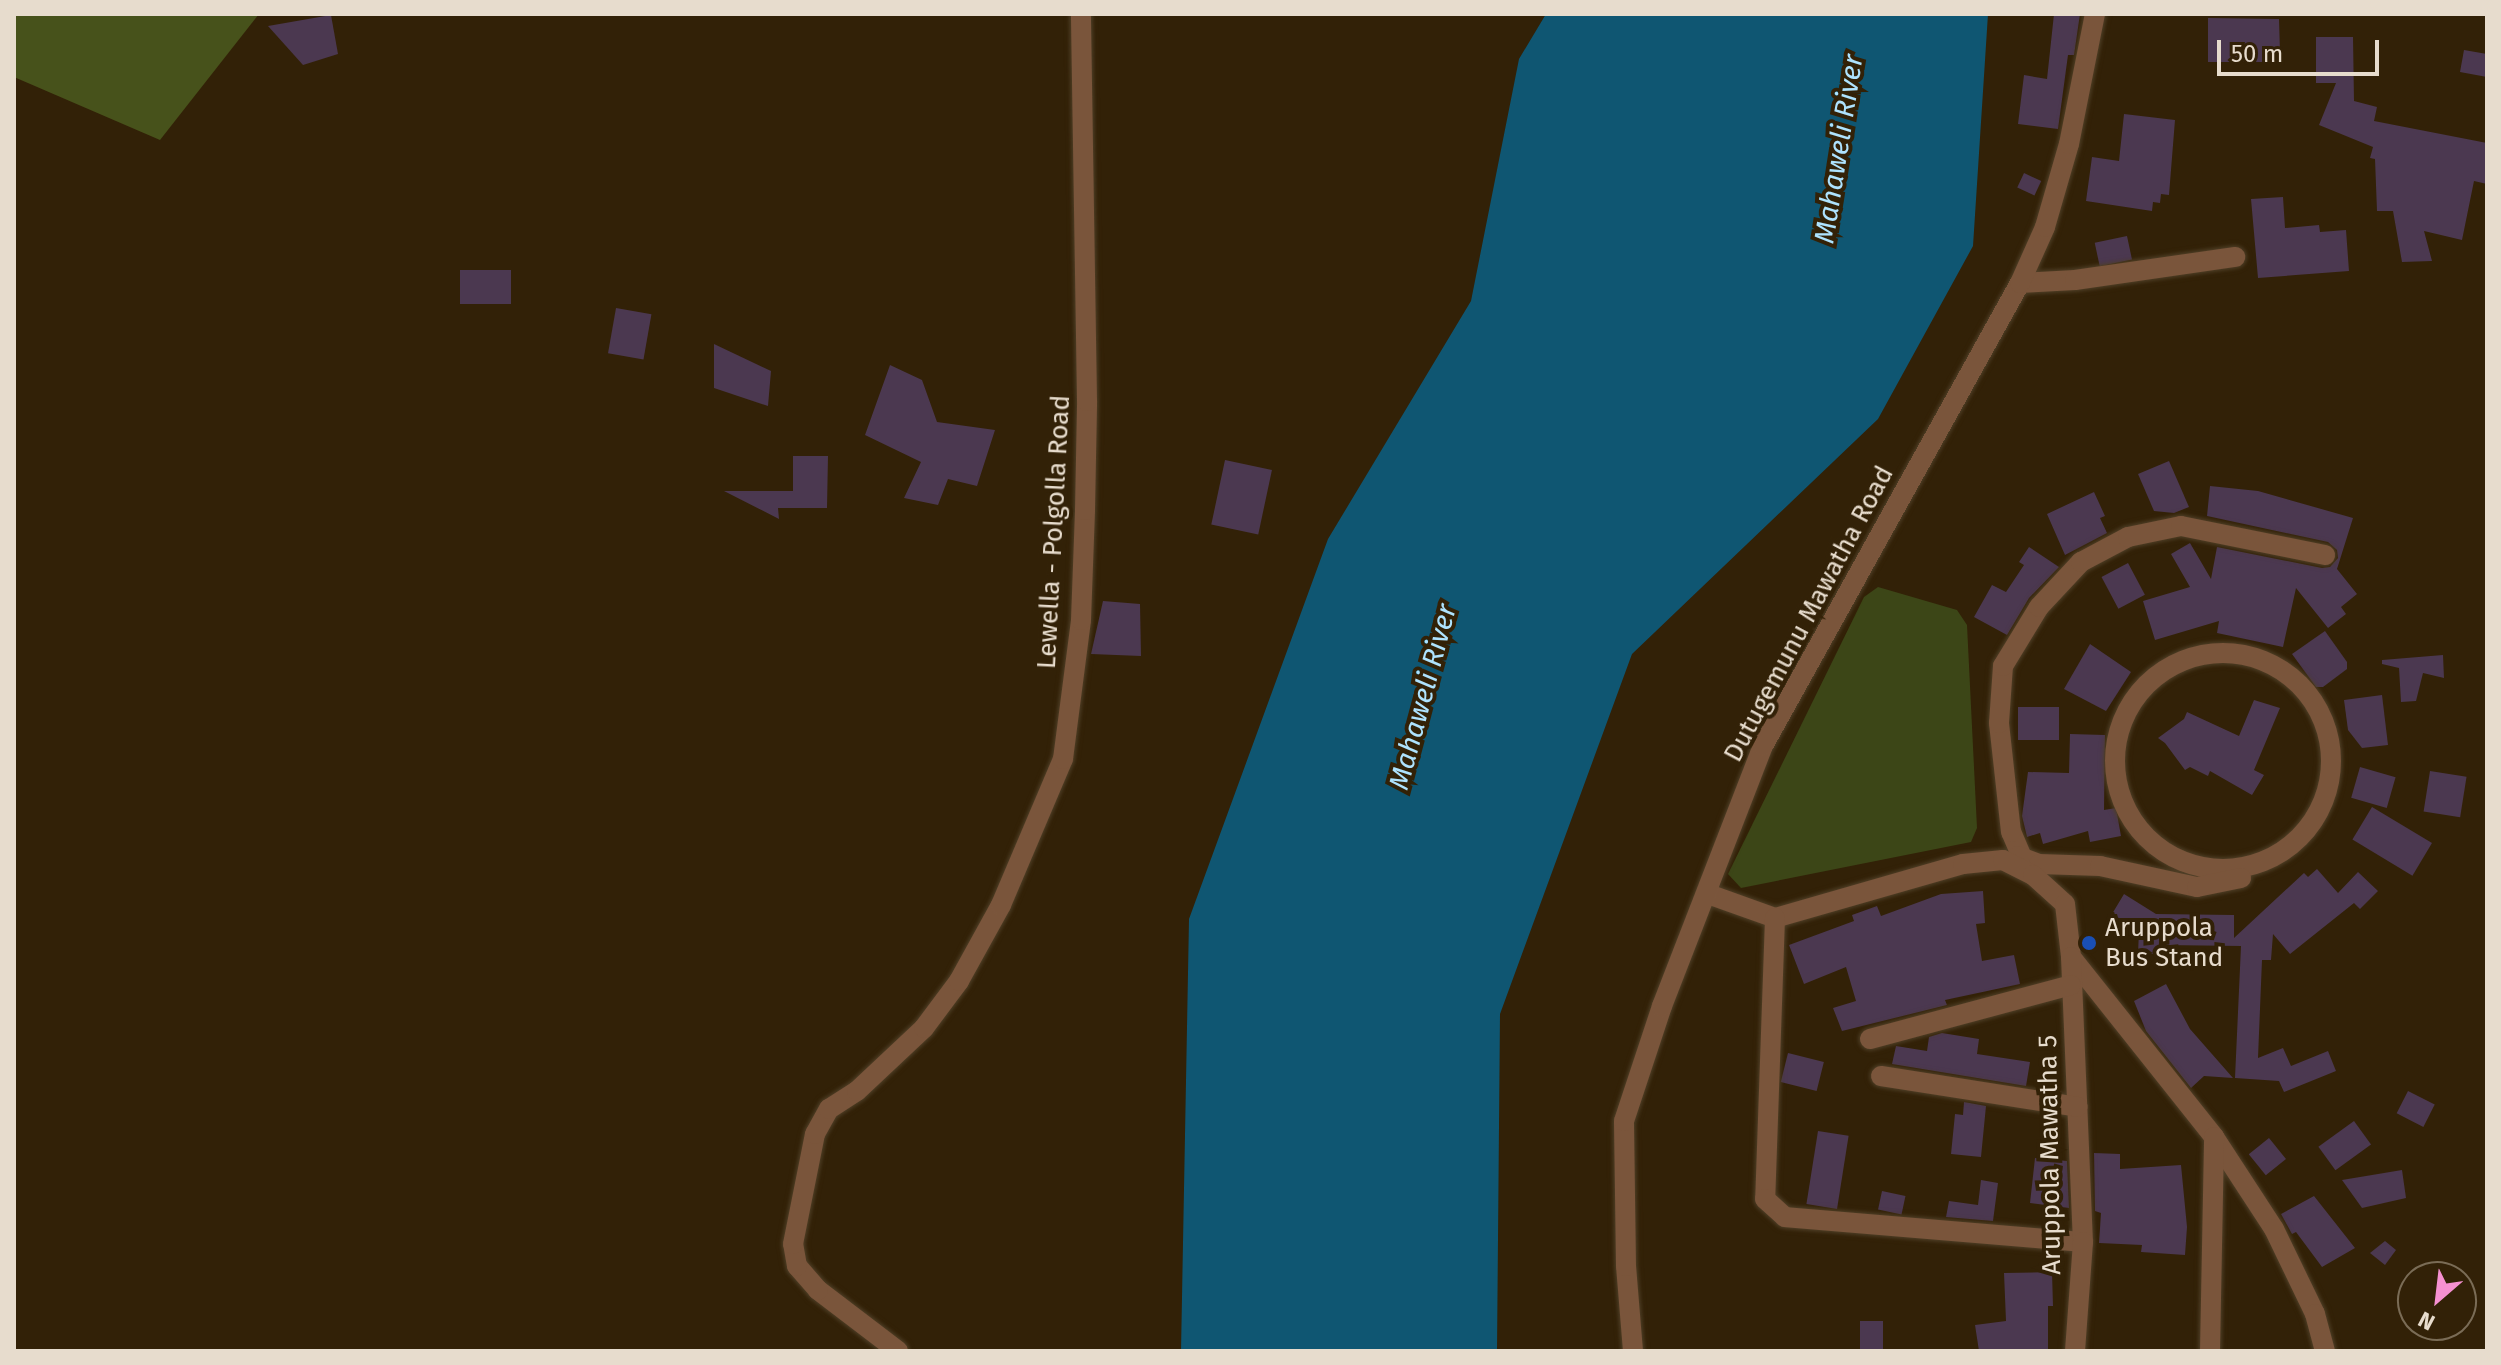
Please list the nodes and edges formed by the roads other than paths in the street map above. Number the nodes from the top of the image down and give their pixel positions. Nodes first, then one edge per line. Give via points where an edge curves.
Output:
1 (1081, 14) edge
2 (2095, 14) edge
3 (2235, 257) dead end
4 (2020, 283) junction
5 (2325, 555) dead end
6 (2012, 858) junction
7 (2268, 861) junction
8 (1708, 894) junction
9 (1775, 918) junction
10 (2071, 957) junction
11 (2071, 985) junction
12 (1870, 1039) dead end
13 (1881, 1076) dead end
14 (2078, 1107) junction
15 (2214, 1137) junction
16 (2083, 1242) junction
17 (898, 1351) edge
18 (1633, 1351) edge
19 (2075, 1351) edge
20 (2210, 1351) edge
21 (2325, 1351) edge

1 - 17 street, Lewella - Polgolla Road via 1085,510 1081,620 1063,759 1001,905 959,981 924,1028 857,1091 829,1109 815,1134 793,1244 797,1266 818,1290
2 - 4 street, Dutugemunu Mawatha Road via 2069,144 2045,227
3 - 4 street
4 - 8 street, Dutugemunu Mawatha Road via 1763,746
5 - 6 street via 2181,526 2128,537 2081,562 2039,607 2003,666 1999,723
6 - 7 street via 2100,866 2197,887 2245,877
6 - 9 street via 1963,864
6 - 10 street, Aruppola Mawatha 5 via 2065,904
7 - 7 street via 2288,850 2319,815 2333,770 2332,746 2315,702 2281,669 2260,659 2213,653 2190,657 2149,680 2122,718 2115,741 2117,788 2125,810 2156,847 2176,860 2221,870
8 - 9 street
8 - 18 street, Dutugemunu Mawatha Road via 1662,1006 1624,1121
9 - 16 street via 1765,1199 1785,1217
10 - 11 street, Aruppola Mawatha 5
10 - 15 street
11 - 12 street
11 - 14 street, Aruppola Mawatha 5
13 - 14 street
14 - 16 street, Aruppola Mawatha 5
15 - 20 street
15 - 21 street via 2274,1229 2315,1314
16 - 19 street, Aruppola Mawatha 5

